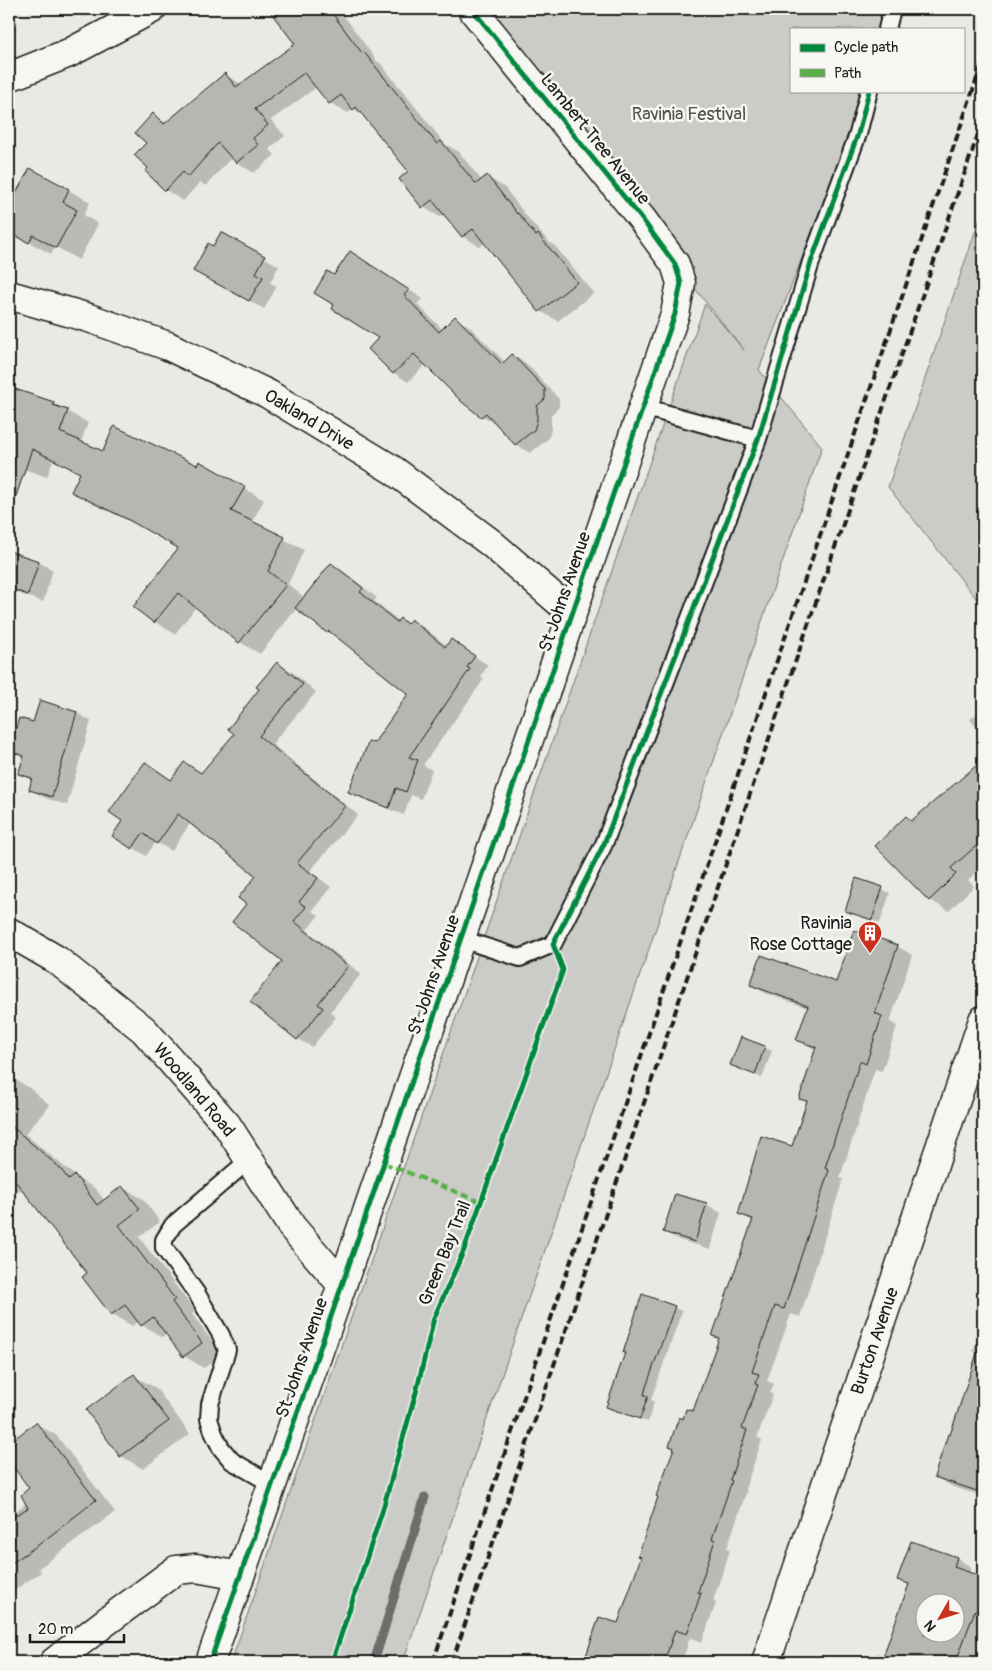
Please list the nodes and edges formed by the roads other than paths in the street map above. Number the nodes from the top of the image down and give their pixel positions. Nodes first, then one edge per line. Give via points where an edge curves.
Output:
1 (152, 9) edge
2 (472, 9) edge
3 (892, 9) edge
4 (887, 28) edge
5 (9, 76) edge
6 (870, 92) edge
7 (9, 295) edge
8 (679, 295) joint
9 (643, 407) junction
10 (758, 439) junction
11 (572, 613) junction
12 (9, 932) edge
13 (460, 939) junction
14 (983, 1020) edge
15 (249, 1160) junction
16 (342, 1285) junction
17 (272, 1484) junction
18 (240, 1576) junction
19 (54, 1662) edge
20 (210, 1662) edge
21 (766, 1662) edge

1 - 5 street via 70,53
2 - 8 street, Lambert Tree Avenue via 642,218 675,264 681,283
3 - 4 lane
6 - 10 lane via 858,134 811,262
7 - 11 street, Oakland Drive via 89,318 168,346 268,394 393,470 491,543
8 - 9 street, St Johns Avenue
9 - 10 lane
9 - 11 street, St Johns Avenue
10 - 13 lane via 604,844 553,944 520,958
11 - 13 street, St Johns Avenue
12 - 15 street, Woodland Road via 57,960 144,1030 227,1125
13 - 16 street, St Johns Avenue
14 - 21 street, Burton Avenue
15 - 16 street, Woodland Road via 292,1227
15 - 17 lane via 173,1225 164,1240 164,1248 197,1294 227,1350 210,1404 209,1419 214,1434 232,1461
16 - 17 street, St Johns Avenue
17 - 18 street, St Johns Avenue
18 - 19 street via 196,1568 176,1570
18 - 20 street, St Johns Avenue

